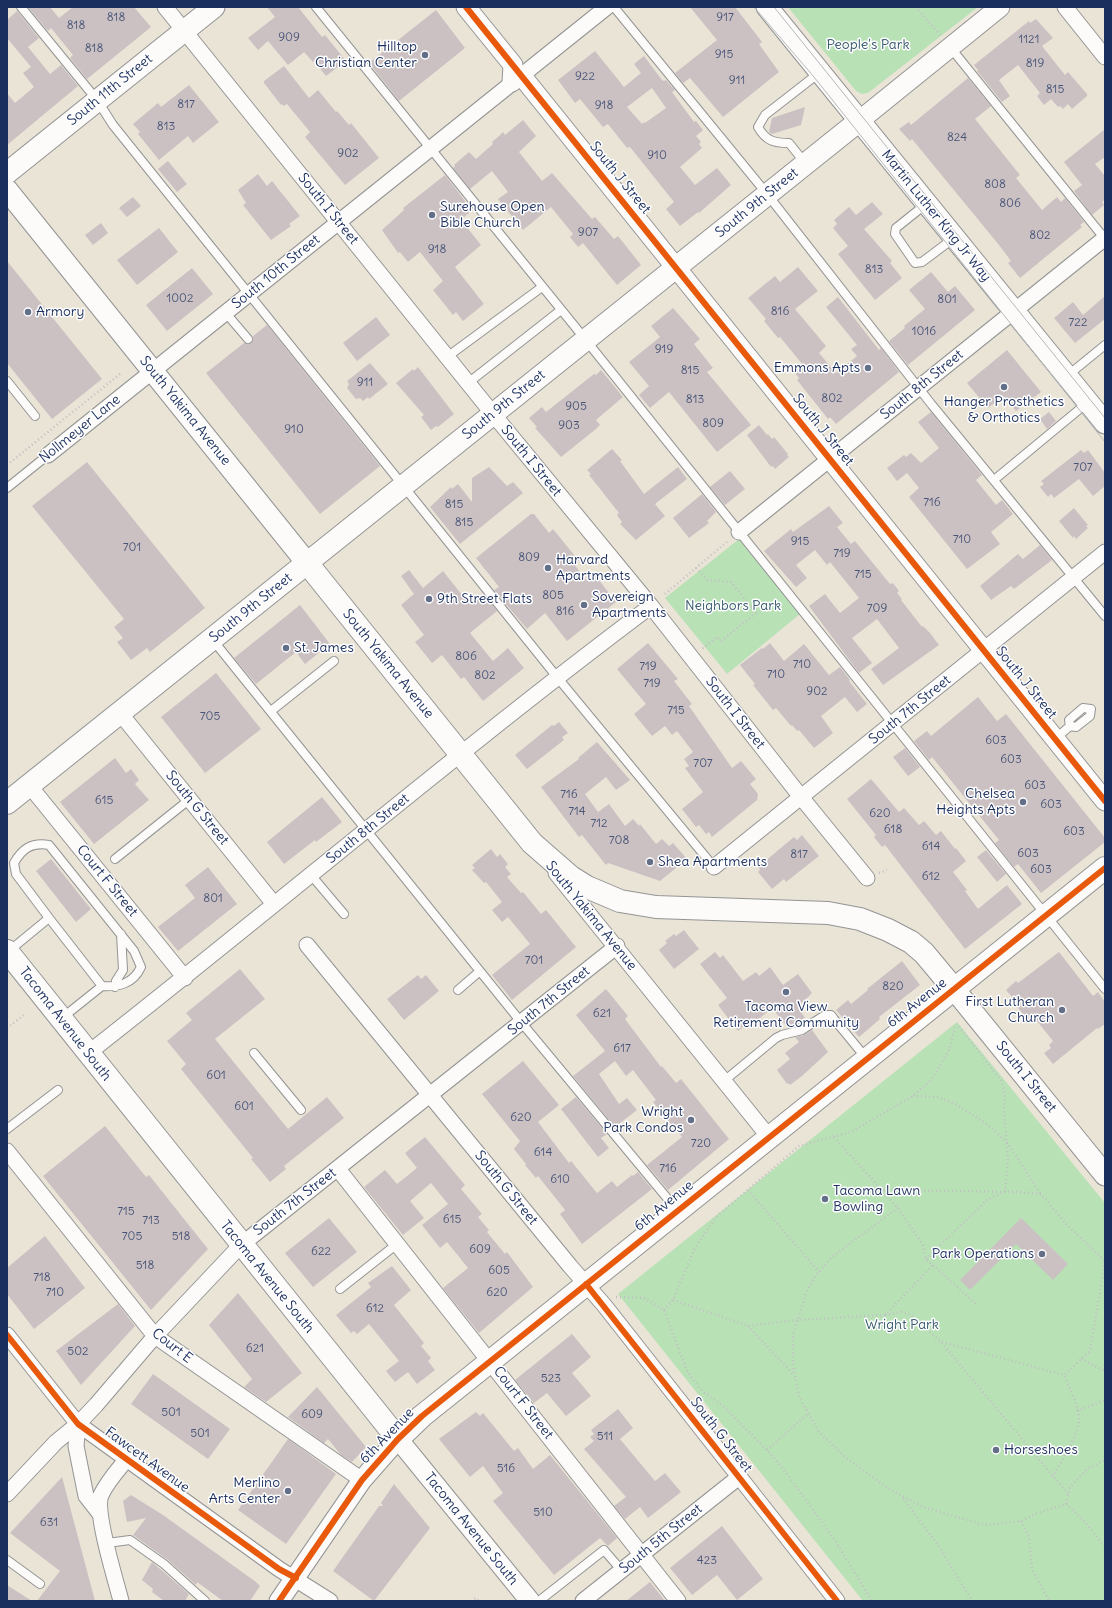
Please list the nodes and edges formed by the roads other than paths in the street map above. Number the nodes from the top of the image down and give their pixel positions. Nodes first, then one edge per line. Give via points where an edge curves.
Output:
1 (21, 7) edge
2 (165, 7) edge
3 (214, 7) edge
4 (316, 7) edge
5 (466, 7) edge
6 (607, 7) edge
7 (614, 7) edge
8 (767, 7) edge
9 (1000, 7) edge
10 (1065, 7) edge
11 (184, 31) junction
12 (950, 47) junction
13 (1105, 57) edge
14 (520, 72) junction
15 (820, 73) junction
16 (97, 100) junction
17 (859, 121) junction
18 (430, 149) junction
19 (805, 163) junction
20 (7, 173) edge
21 (7, 190) edge
22 (767, 194) junction
23 (926, 204) junction
24 (339, 222) junction
25 (954, 238) junction
26 (1105, 239) edge
27 (676, 267) junction
28 (542, 286) junction
29 (249, 293) junction
30 (561, 310) junction
31 (225, 312) junction
32 (1014, 312) junction
33 (248, 339) dead end
34 (585, 340) junction
35 (1105, 345) edge
36 (447, 357) junction
37 (152, 371) junction
38 (1067, 377) junction
39 (7, 381) edge
40 (468, 383) junction
41 (918, 388) junction
42 (1088, 402) junction
43 (492, 414) junction
44 (36, 416) dead end
45 (1105, 423) edge
46 (48, 455) joint
47 (830, 459) junction
48 (994, 480) junction
49 (404, 485) junction
50 (7, 488) edge
51 (739, 532) junction
52 (1105, 552) edge
53 (307, 563) junction
54 (1074, 578) junction
55 (651, 606) junction
56 (1105, 616) edge
57 (212, 639) junction
58 (984, 650) junction
59 (334, 660) dead end
60 (557, 677) junction
61 (271, 711) junction
62 (120, 712) junction
63 (893, 723) junction
64 (1070, 726) dead end
65 (1055, 739) junction
66 (461, 754) junction
67 (29, 785) junction
68 (801, 797) junction
69 (190, 799) junction
70 (1105, 801) edge
71 (7, 803) edge
72 (367, 830) junction
73 (532, 843) junction
74 (115, 859) dead end
75 (714, 867) joint
76 (1105, 868) edge
77 (311, 875) junction
78 (867, 878) dead end
79 (274, 904) junction
80 (344, 914) dead end
81 (1046, 915) junction
82 (49, 918) junction
83 (121, 934) junction
84 (307, 945) dead end
85 (617, 946) junction
86 (7, 952) edge
87 (480, 971) junction
88 (185, 978) junction
89 (102, 986) junction
90 (116, 987) junction
91 (954, 989) junction
92 (1105, 989) edge
93 (458, 990) dead end
94 (60, 1020) junction
95 (521, 1022) junction
96 (88, 1054) junction
97 (254, 1054) dead end
98 (866, 1059) junction
99 (724, 1081) junction
100 (58, 1090) dead end
101 (431, 1095) junction
102 (300, 1110) dead end
103 (7, 1129) edge
104 (769, 1137) junction
105 (7, 1150) edge
106 (338, 1169) junction
107 (1105, 1175) edge
108 (677, 1210) junction
109 (397, 1244) junction
110 (241, 1245) junction
111 (586, 1284) junction
112 (340, 1290) dead end
113 (7, 1335) edge
114 (155, 1336) junction
115 (490, 1361) junction
116 (78, 1424) junction
117 (398, 1439) junction
118 (126, 1460) junction
119 (739, 1477) junction
120 (362, 1480) junction
121 (7, 1494) edge
122 (100, 1514) junction
123 (107, 1543) junction
124 (641, 1555) junction
125 (7, 1560) edge
126 (622, 1571) junction
127 (296, 1578) junction
128 (40, 1584) dead end
129 (121, 1601) edge
130 (205, 1601) edge
131 (279, 1601) edge
132 (330, 1601) edge
133 (530, 1601) edge
134 (539, 1601) edge
135 (583, 1601) edge
136 (678, 1601) edge
137 (837, 1601) edge

1 - 16 lane
2 - 11 street, South I Street
3 - 11 main road, South 11th Street
4 - 18 lane
5 - 14 street, South J Street
6 - 14 street, South 10th Street
7 - 22 lane
8 - 15 main road, Martin Luther King Jr Way
9 - 12 street, South 9th Street
10 - 13 street
11 - 16 main road, South 11th Street
11 - 24 street, South I Street
12 - 17 street, South 9th Street
12 - 26 lane
14 - 18 street, South 10th Street
14 - 27 street, South J Street
15 - 17 main road, Martin Luther King Jr Way
15 - 19 lane via 765,115 758,127 763,136 777,143 789,143
16 - 20 main road, South 11th Street
16 - 29 lane via 113,125
17 - 19 main road, South 9th Street
17 - 23 main road, Martin Luther King Jr Way
18 - 24 street, South 10th Street
18 - 28 lane
19 - 22 main road, South 9th Street
21 - 37 main road, South Yakima Avenue
22 - 27 main road, South 9th Street
22 - 41 lane
23 - 25 main road, Martin Luther King Jr Way
23 - 25 lane via 896,228 895,234 915,263 922,262
24 - 29 street, South 10th Street
24 - 36 street, South I Street
25 - 32 main road, Martin Luther King Jr Way
26 - 32 street, South 8th Street
27 - 34 main road, South 9th Street
27 - 47 street, South J Street
28 - 30 lane
28 - 36 lane
29 - 31 street, South 10th Street
29 - 49 lane
30 - 34 lane
30 - 40 lane
31 - 33 lane
31 - 37 street, South 10th Street
32 - 38 main road, Martin Luther King Jr Way
32 - 41 street, South 8th Street
34 - 43 main road, South 9th Street
34 - 51 lane
35 - 38 lane
36 - 40 street, South I Street
37 - 46 street, Nollmeyer Lane
37 - 53 main road, South Yakima Avenue
38 - 42 main road, Martin Luther King Jr Way
39 - 44 lane
40 - 43 street, South I Street
41 - 47 street, South 8th Street
41 - 48 lane
42 - 45 main road, Martin Luther King Jr Way
42 - 48 lane
43 - 49 main road, South 9th Street
43 - 55 street, South I Street
46 - 50 lane, Nollmeyer Lane
47 - 51 street, South 8th Street
47 - 58 street, South J Street
48 - 54 lane
49 - 53 main road, South 9th Street
49 - 60 lane
51 - 63 lane
52 - 54 street, South 7th Street
53 - 57 main road, South 9th Street
53 - 66 main road, South Yakima Avenue
54 - 56 lane
54 - 58 street, South 7th Street
55 - 60 street, South 8th Street
55 - 68 street, South I Street
57 - 61 lane
57 - 62 main road, South 9th Street
58 - 63 street, South 7th Street
58 - 65 street, South J Street
59 - 61 lane
60 - 66 street, South 8th Street
60 - 75 lane
61 - 72 lane
62 - 67 main road, South 9th Street
62 - 69 street, South G Street
63 - 68 street, South 7th Street
63 - 81 lane
64 - 65 lane
65 - 70 street, South J Street
66 - 72 street, South 8th Street
66 - 73 main road, South Yakima Avenue
67 - 71 main road, South 9th Street
67 - 88 street, Court F Street
68 - 75 street, South 7th Street
68 - 78 street, South I Street
69 - 74 lane
69 - 79 street, South G Street
72 - 77 street, South 8th Street
72 - 87 lane
73 - 85 street, South Yakima Avenue
73 - 91 main road, South I Street via 587,888 620,901 656,907 828,913 860,919 911,942 924,953
76 - 81 main road, 6th Avenue
77 - 79 street, South 8th Street
77 - 80 lane
79 - 88 street, South 8th Street
81 - 91 main road, 6th Avenue
81 - 92 lane
82 - 83 lane via 16,874 14,863 21,851 39,843 48,845
82 - 86 lane
82 - 89 lane
83 - 90 lane via 123,970 116,981
83 - 90 lane via 134,950 141,967 137,976
84 - 101 street, South G Street
85 - 95 street, South 7th Street
85 - 99 street, South Yakima Avenue
86 - 94 main road, Tacoma Avenue South
87 - 93 lane
87 - 95 lane
88 - 96 street, South 8th Street
89 - 90 lane
89 - 94 lane
91 - 98 main road, 6th Avenue
91 - 107 main road, South I Street
94 - 96 main road, Tacoma Avenue South
95 - 101 street, South 7th Street
95 - 108 lane
96 - 110 main road, Tacoma Avenue South
97 - 102 lane
98 - 99 lane via 834,1019 830,1015 825,1015 802,1030 776,1038
98 - 104 main road, 6th Avenue
99 - 104 street, South Yakima Avenue
100 - 103 lane
101 - 106 street, South 7th Street
101 - 111 street, South G Street
104 - 108 main road, 6th Avenue
105 - 114 street, Court E
106 - 109 street, Court F Street
106 - 110 street, South 7th Street
108 - 111 main road, 6th Avenue
109 - 112 lane
109 - 115 street, Court F Street
110 - 114 street, South 7th Street
110 - 117 main road, Tacoma Avenue South
111 - 115 main road, 6th Avenue
111 - 119 street, South G Street
113 - 116 street, Fawcett Avenue
114 - 116 street, South 7th Street
114 - 120 street, Court E
115 - 117 main road, 6th Avenue via 422,1416
115 - 124 street, Court F Street
116 - 118 street, Fawcett Avenue
116 - 121 street, South 7th Street via 59,1439
116 - 122 street via 76,1446 86,1496
117 - 120 street, 6th Avenue
117 - 133 street, Tacoma Avenue South
118 - 122 street via 100,1496
118 - 127 street, Fawcett Avenue
119 - 124 street, South 5th Street
119 - 137 street, South G Street
120 - 127 street, 6th Avenue
122 - 123 street
123 - 129 street
123 - 130 lane via 130,1540 164,1564
124 - 126 street, South 5th Street
124 - 136 street, Court F Street
125 - 128 lane
126 - 134 lane via 604,1550
126 - 135 street, South 5th Street
127 - 131 street, 6th Avenue
127 - 132 street, Fawcett Avenue

